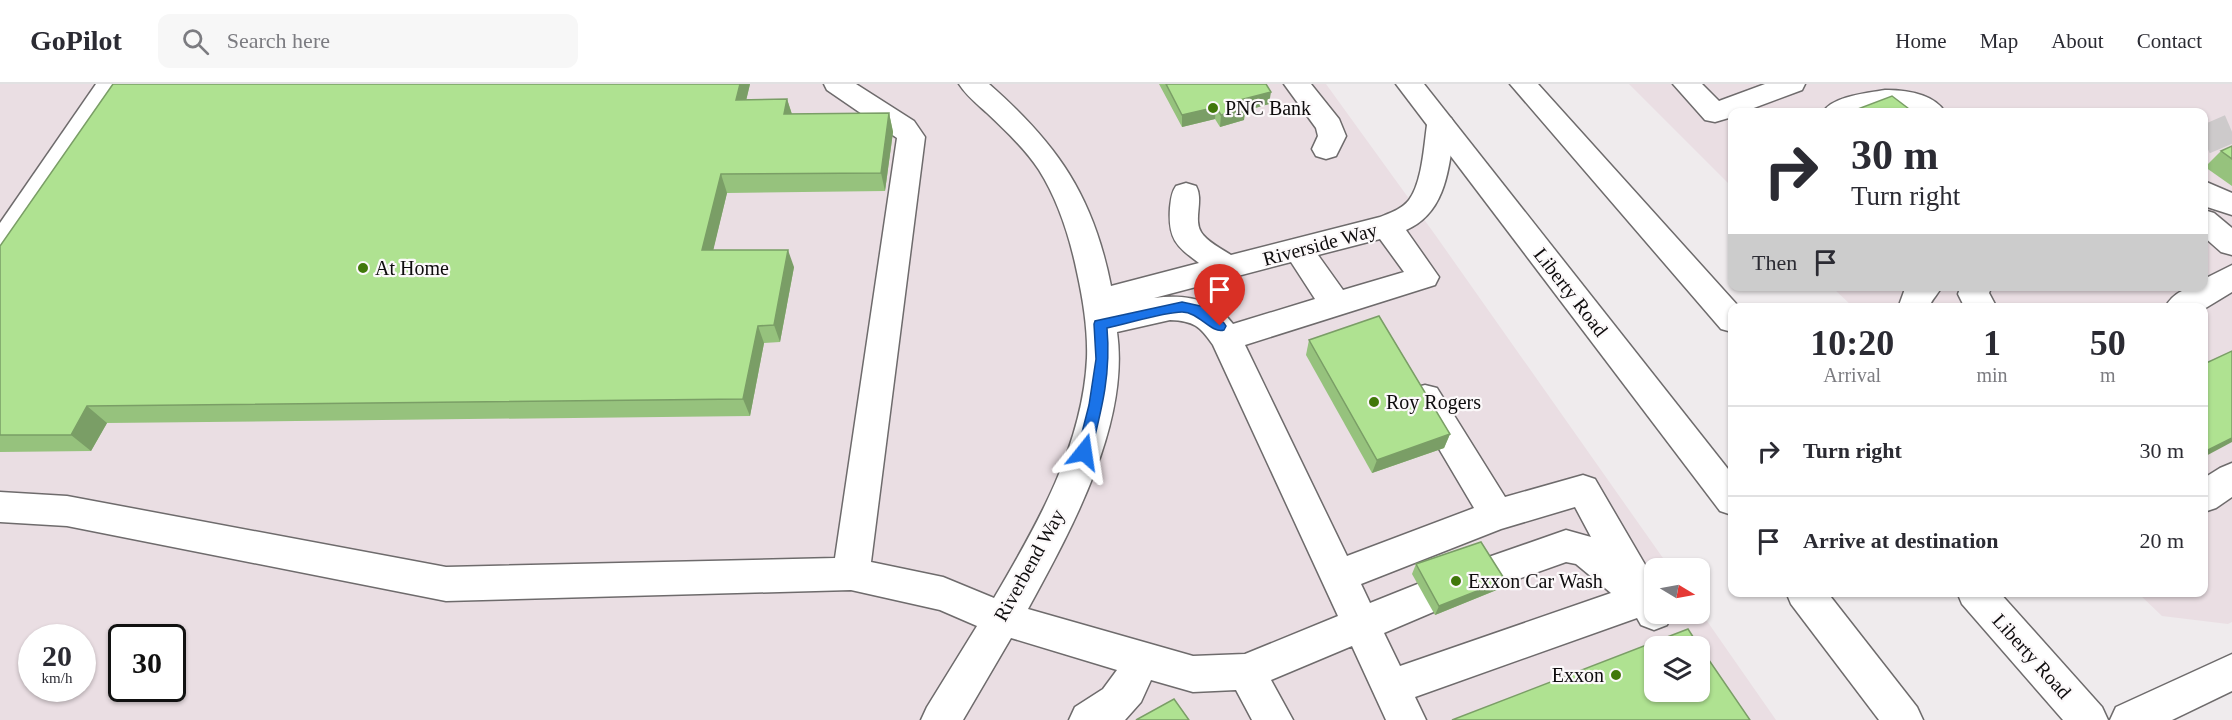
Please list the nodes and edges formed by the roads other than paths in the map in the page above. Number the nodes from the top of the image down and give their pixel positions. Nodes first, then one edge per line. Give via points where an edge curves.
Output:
1 (110, 84) edge
2 (837, 84) edge
3 (972, 84) edge
4 (1297, 84) edge
5 (1409, 84) edge
6 (1523, 84) edge
7 (1686, 84) edge
8 (1792, 84) edge
9 (1913, 84) edge
10 (1748, 108) edge
11 (1846, 108) edge
12 (1926, 108) edge
13 (1944, 108) edge
14 (1724, 121) edge
15 (1441, 125) junction
16 (1326, 149) dead end
17 (1186, 193) dead end
18 (2208, 194) edge
19 (2232, 204) edge
20 (2208, 224) edge
21 (1387, 226) junction
22 (2232, 244) edge
23 (0, 246) edge
24 (1298, 249) junction
25 (1227, 268) junction
26 (2232, 277) edge
27 (1350, 301) junction
28 (2188, 303) edge
29 (1099, 313) junction
30 (1728, 315) edge
31 (1382, 326) edge
32 (1226, 339) junction
33 (1412, 376) edge
34 (2232, 478) edge
35 (2208, 494) edge
36 (1728, 495) edge
37 (0, 507) edge
38 (1497, 515) junction
39 (1490, 573) edge
40 (851, 574) junction
41 (1338, 576) junction
42 (1644, 595) edge
43 (1808, 597) edge
44 (1979, 597) edge
45 (1425, 598) edge
46 (1644, 605) edge
47 (1000, 618) junction
48 (1644, 620) edge
49 (1362, 624) junction
50 (1140, 659) junction
51 (1246, 672) junction
52 (2232, 672) edge
53 (1399, 704) edge
54 (941, 720) edge
55 (1089, 720) edge
56 (1273, 720) edge
57 (1903, 720) edge
58 (2088, 720) edge
59 (2130, 720) edge

1 - 23 main road
2 - 40 main road via 904,128 910,137
3 - 29 main road, Riverbend Way via 1010,118 1054,171 1092,263
4 - 16 main road via 1329,126 1332,136
5 - 15 main road, Liberty Road
6 - 30 main road
7 - 14 main road
8 - 10 main road
9 - 13 main road
11 - 12 main road via 1880,100 1908,101
15 - 21 main road, Riverside Way via 1434,168 1422,204 1407,218
15 - 36 main road, Liberty Road
17 - 25 main road via 1184,227 1189,240
18 - 19 main road
20 - 22 main road
21 - 24 main road, Riverside Way
21 - 27 main road via 1424,277
24 - 25 main road, Riverside Way
24 - 27 main road
25 - 29 main road, Riverside Way
26 - 28 main road
27 - 31 main road
27 - 32 main road
29 - 32 main road via 1182,307 1200,311 1214,320
29 - 47 main road, Riverbend Way via 1103,359 1080,465 1048,538
32 - 41 main road
33 - 38 main road
34 - 35 main road
37 - 40 main road via 67,511 446,584
38 - 41 main road
38 - 42 main road via 1583,490
39 - 46 main road via 1566,546 1586,551
40 - 47 main road via 943,594
41 - 49 main road
43 - 57 main road
44 - 58 main road, Liberty Road
45 - 49 main road
47 - 50 main road
47 - 54 main road, Riverbend Way
48 - 53 main road
49 - 51 main road
49 - 53 main road
50 - 51 main road via 1193,674
50 - 55 main road via 1127,693 1110,709
51 - 56 main road
52 - 59 main road

